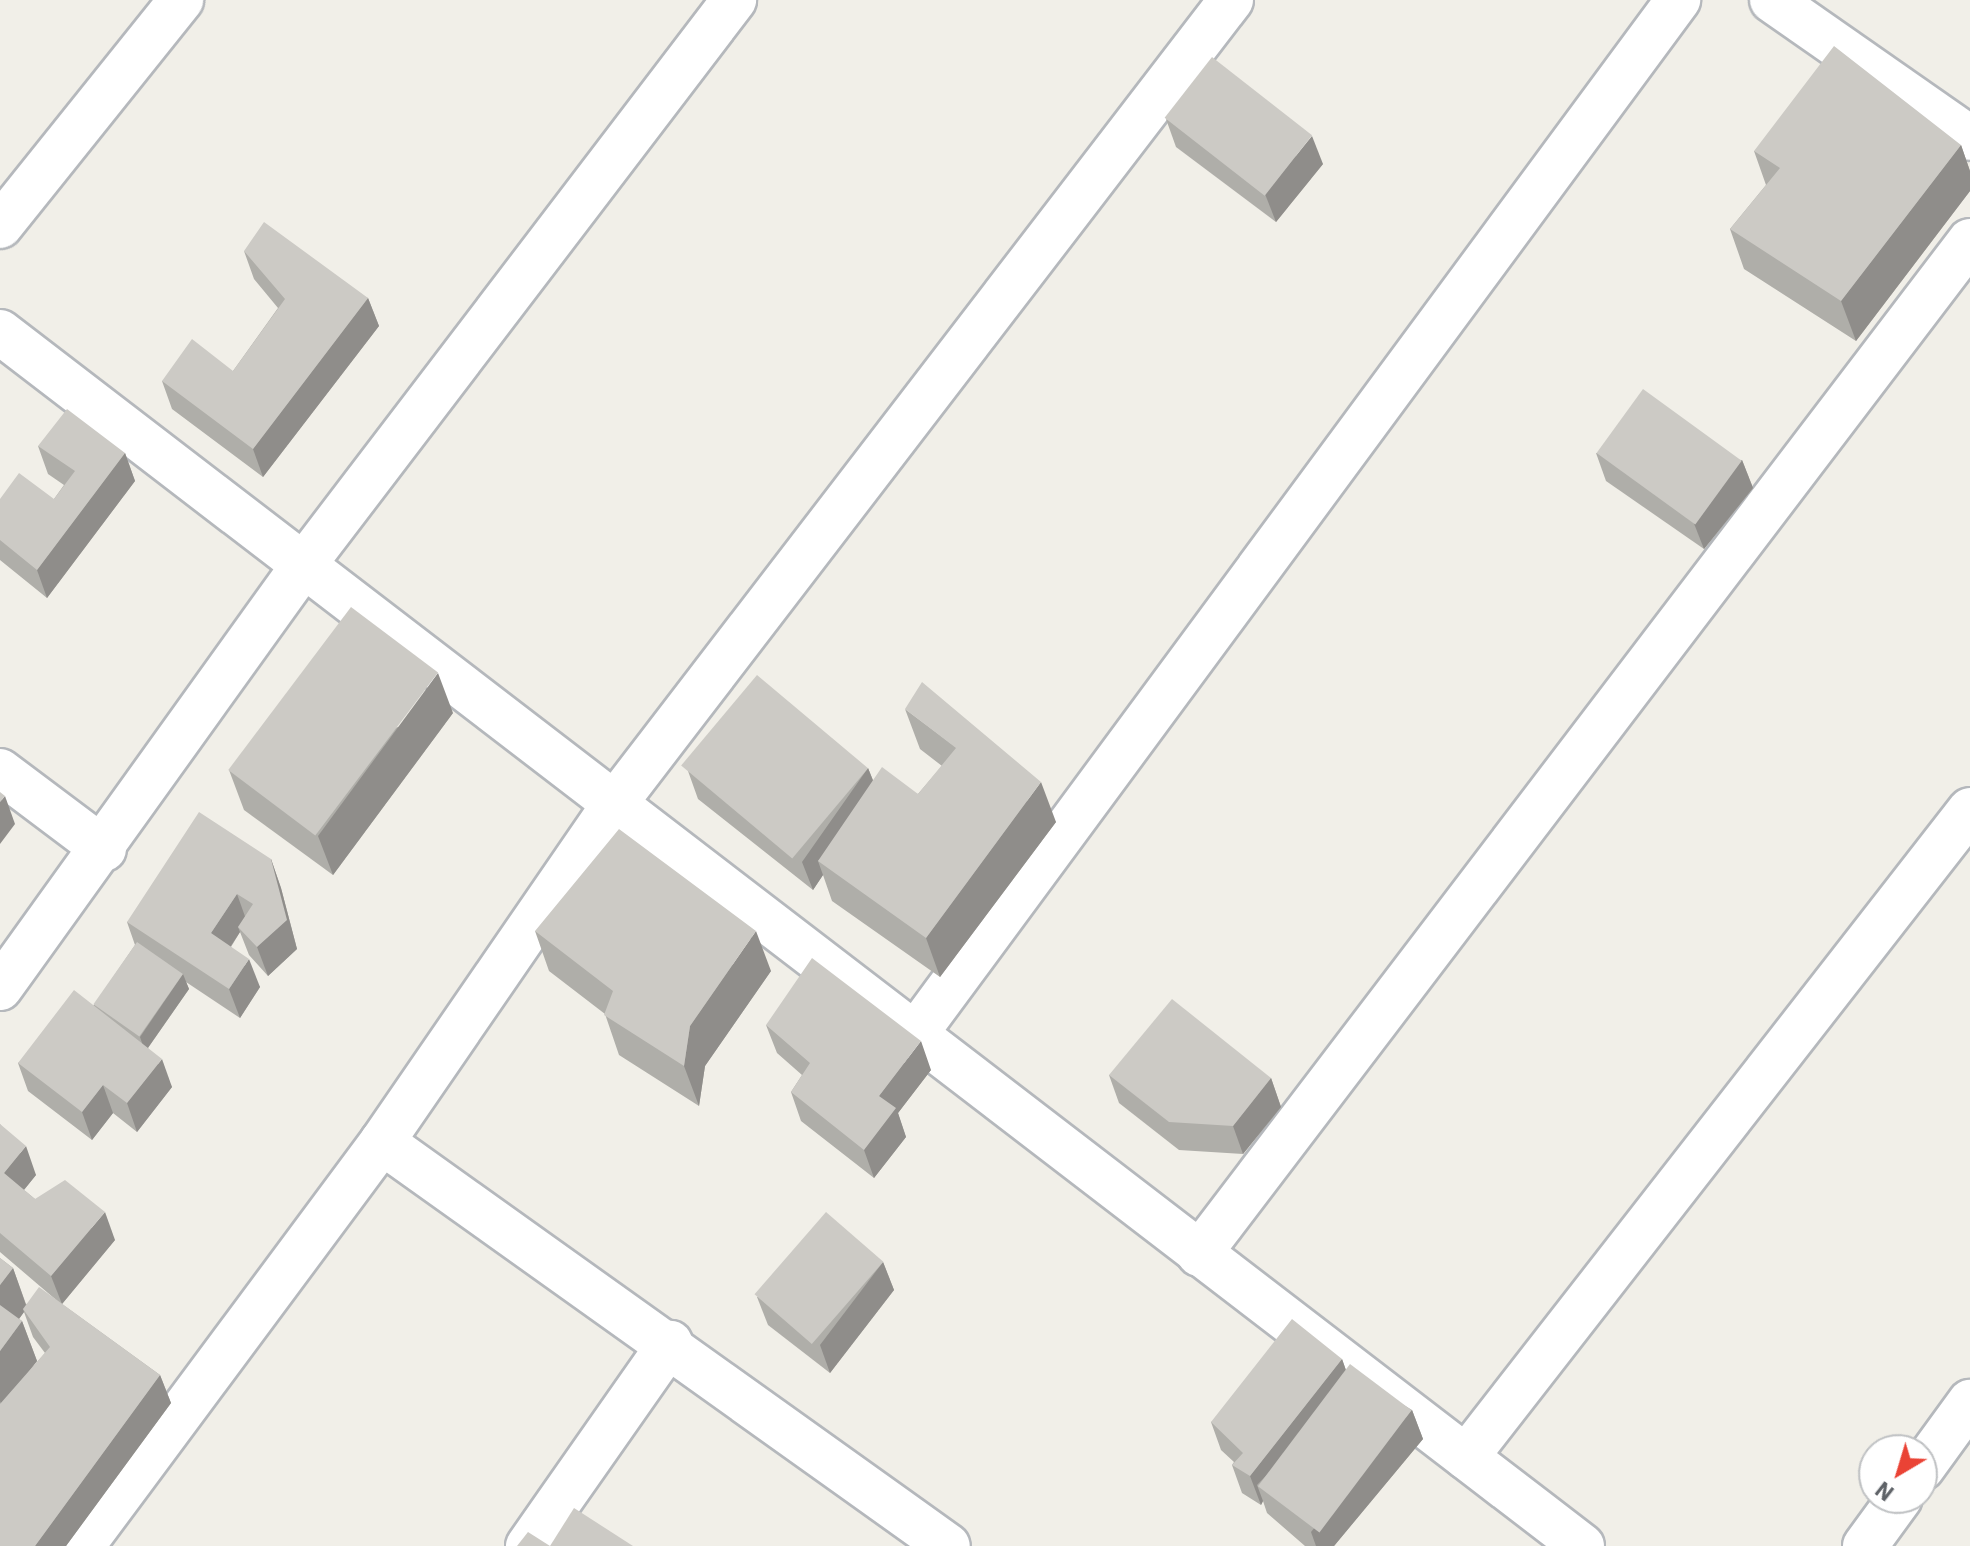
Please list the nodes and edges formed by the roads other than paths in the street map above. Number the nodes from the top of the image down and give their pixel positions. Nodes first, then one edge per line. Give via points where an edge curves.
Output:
1 (181, 0) edge
2 (734, 0) edge
3 (1231, 0) edge
4 (1678, 0) edge
5 (1772, 0) edge
6 (1970, 138) edge
7 (0, 226) edge
8 (1970, 241) edge
9 (0, 332) edge
10 (305, 563) junction
11 (0, 771) edge
12 (612, 807) junction
13 (1970, 810) edge
14 (104, 849) junction
15 (0, 988) edge
16 (913, 1037) junction
17 (382, 1142) junction
18 (1199, 1254) junction
19 (670, 1343) junction
20 (1970, 1402) edge
21 (1938, 1446) edge
22 (1466, 1457) junction
23 (1888, 1514) edge
24 (82, 1546) edge
25 (528, 1546) edge
26 (948, 1546) edge
27 (1582, 1546) edge
28 (1865, 1546) edge

1 - 7 street
2 - 10 street
3 - 12 street
4 - 16 street
5 - 6 street
8 - 18 street
9 - 10 street
10 - 12 street
10 - 14 street
11 - 14 street
12 - 16 street
12 - 17 street
13 - 22 street
14 - 15 street
16 - 18 street
17 - 19 street
17 - 24 street
18 - 22 street
19 - 25 street
19 - 26 street
20 - 21 street
22 - 27 street
23 - 28 street

